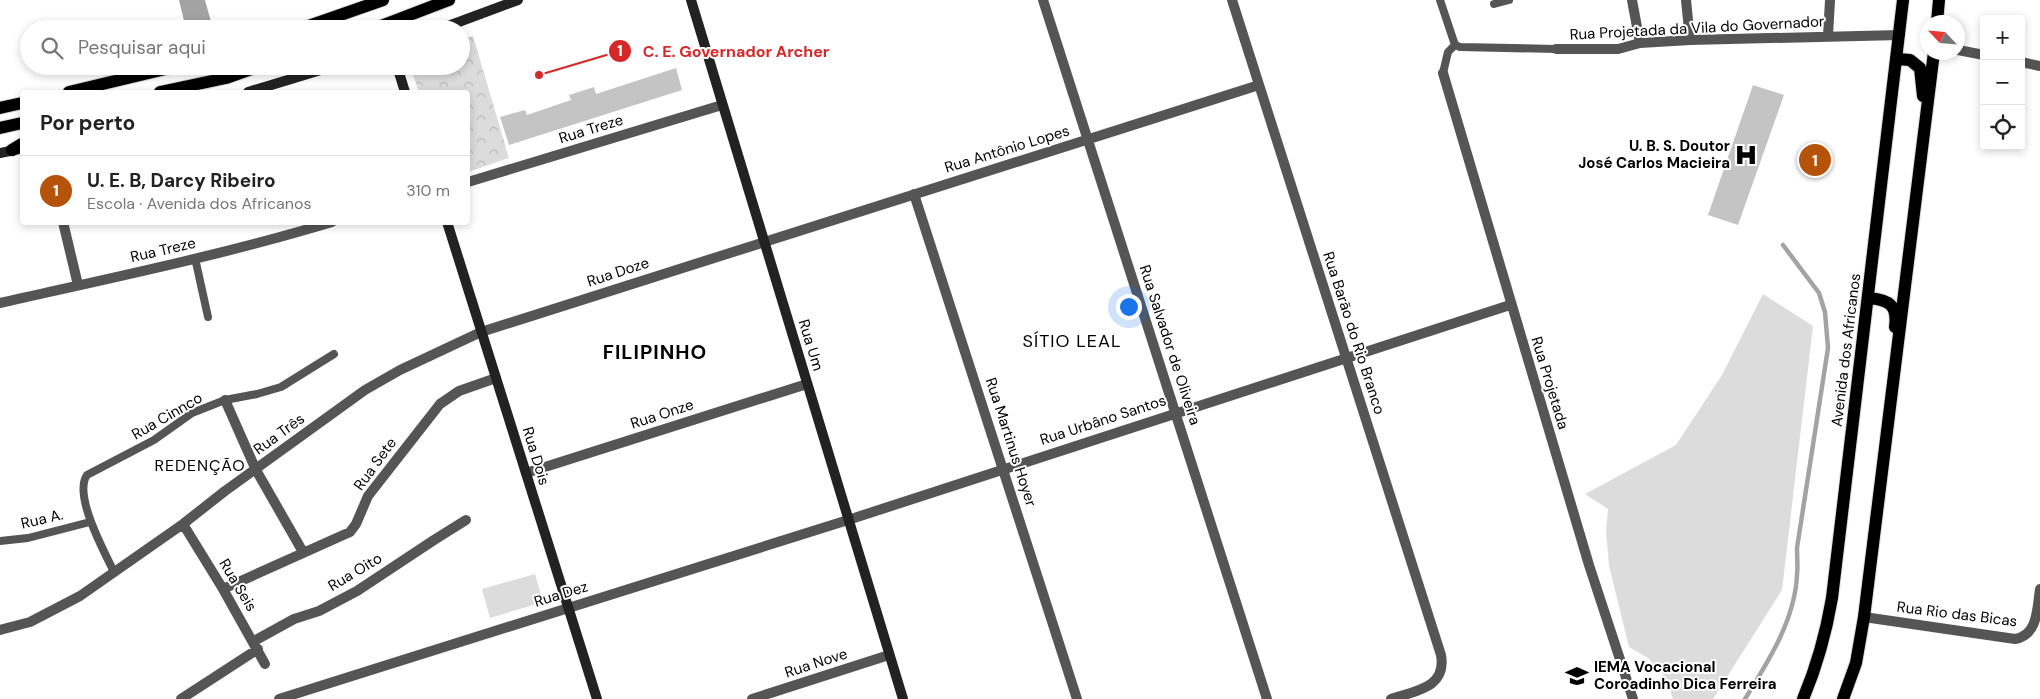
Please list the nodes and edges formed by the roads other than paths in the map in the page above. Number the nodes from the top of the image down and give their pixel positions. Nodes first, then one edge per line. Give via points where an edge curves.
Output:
1 (383, 0) edge
2 (449, 0) edge
3 (518, 0) edge
4 (691, 0) edge
5 (1044, 0) edge
6 (1232, 0) edge
7 (1440, 0) edge
8 (1509, 0) edge
9 (1632, 0) edge
10 (1686, 0) edge
11 (1830, 0) edge
12 (1904, 0) edge
13 (1939, 0) edge
14 (1494, 4) dead end
15 (1938, 15) edge
16 (326, 20) edge
17 (397, 20) edge
18 (464, 20) edge
19 (1900, 35) junction
20 (1828, 36) junction
21 (1690, 40) junction
22 (1640, 43) junction
23 (1454, 45) junction
24 (1556, 49) joint
25 (1965, 51) edge
26 (1980, 54) edge
27 (1898, 59) junction
28 (1933, 60) edge
29 (2025, 63) edge
30 (2040, 66) edge
31 (1443, 73) joint
32 (140, 75) edge
33 (234, 75) edge
34 (304, 75) edge
35 (400, 75) edge
36 (1259, 85) junction
37 (77, 90) edge
38 (169, 90) edge
39 (255, 90) edge
40 (405, 90) edge
41 (722, 105) junction
42 (20, 106) edge
43 (0, 108) edge
44 (20, 123) edge
45 (0, 128) edge
46 (1925, 138) junction
47 (1090, 140) junction
48 (470, 181) edge
49 (914, 194) junction
50 (65, 225) edge
51 (322, 225) edge
52 (447, 225) edge
53 (764, 241) junction
54 (195, 258) junction
55 (78, 286) junction
56 (1869, 298) junction
57 (0, 303) edge
58 (1510, 305) junction
59 (208, 317) dead end
60 (481, 332) junction
61 (334, 354) dead end
62 (1346, 357) junction
63 (496, 378) junction
64 (807, 384) junction
65 (225, 400) junction
66 (1890, 408) junction
67 (1176, 413) junction
68 (1004, 468) junction
69 (256, 470) junction
70 (526, 473) junction
71 (466, 520) dead end
72 (848, 520) junction
73 (90, 522) junction
74 (183, 524) junction
75 (0, 541) edge
76 (303, 552) junction
77 (114, 572) junction
78 (224, 589) junction
79 (2040, 590) edge
80 (568, 608) junction
81 (1864, 617) junction
82 (0, 630) edge
83 (256, 645) junction
84 (889, 655) junction
85 (265, 664) dead end
86 (281, 698) edge
87 (181, 699) edge
88 (597, 699) edge
89 (752, 699) edge
90 (903, 699) edge
91 (1077, 699) edge
92 (1268, 699) edge
93 (1391, 699) edge
94 (1633, 699) edge
95 (1803, 699) edge
96 (1842, 699) edge

1 - 16 main road
2 - 17 main road
3 - 18 main road
4 - 41 main road, Rua Um
5 - 47 street, Rua Salvador de Oliveira
6 - 36 street, Rua Barão do Rio Branco
7 - 23 lane
8 - 14 lane
9 - 22 street
10 - 21 street
11 - 20 street
12 - 19 main road, Avenida dos Africanos
13 - 15 main road
19 - 20 street, Rua Projetada da Vila do Governador
19 - 27 main road, Avenida dos Africanos
20 - 21 street, Rua Projetada da Vila do Governador
21 - 22 street, Rua Projetada da Vila do Governador
22 - 24 street, Rua Projetada da Vila do Governador via 1618,49
23 - 24 lane
23 - 31 lane via 1448,52
25 - 26 street
27 - 46 main road via 1910,60 1920,68
27 - 56 main road, Avenida dos Africanos
28 - 46 main road
29 - 30 street
31 - 58 street, Rua Projetada
32 - 37 main road
33 - 38 main road
34 - 39 main road
35 - 40 main road
36 - 47 street, Rua Antônio Lopes
36 - 62 street, Rua Barão do Rio Branco
41 - 48 street, Rua Treze
41 - 53 main road, Rua Um
42 - 43 main road
44 - 45 main road
46 - 66 main road
47 - 49 street, Rua Antônio Lopes
47 - 67 street, Rua Salvador de Oliveira
49 - 53 street, Rua Antônio Lopes
49 - 68 street, Rua Martinus Hoyer
50 - 55 street
51 - 54 street, Rua Treze
52 - 60 main road, Rua Dois
53 - 60 street, Rua Doze
53 - 64 main road, Rua Um
54 - 55 street, Rua Treze
54 - 59 lane
55 - 57 street, Rua Treze
56 - 66 main road via 1885,300 1895,314 1886,390
56 - 95 main road, Avenida dos Africanos via 1827,630
58 - 62 street, Rua Urbâno Santos
58 - 94 street, Rua Projetada
60 - 63 main road, Rua Dois
60 - 69 street, Rua Três via 365,390
61 - 65 lane, Rua Cinnco via 280,386
62 - 67 street, Rua Urbâno Santos
62 - 93 street, Rua Barão do Rio Branco via 1443,666 1441,675 1434,682
63 - 70 main road, Rua Dois
63 - 76 street, Rua Sete via 459,392 440,404 368,496 350,532
64 - 70 street, Rua Onze
64 - 72 main road, Rua Um
65 - 69 street
65 - 73 lane, Rua Cinnco via 192,413 154,440 86,475 82,484
66 - 81 main road
67 - 68 street, Rua Urbâno Santos
67 - 92 street, Rua Salvador de Oliveira
68 - 72 street, Rua Urbâno Santos
68 - 91 street, Rua Martinus Hoyer
69 - 74 street, Rua Três
69 - 76 street
70 - 80 main road, Rua Dois
71 - 83 street, Rua Oito via 357,591 319,611 294,619
72 - 80 street, Rua Dez
72 - 84 main road, Rua Um
73 - 75 lane, Rua A. via 28,538
73 - 77 lane, Rua Cinnco
74 - 77 street, Rua Três
74 - 78 street, Rua Seis
76 - 78 street, Rua Sete
77 - 82 street, Rua Três via 50,613
78 - 83 street, Rua Seis
79 - 81 street, Rua Rio das Bicas via 2032,630 2024,638
80 - 86 street, Rua Dez
80 - 88 main road, Rua Dois
81 - 96 main road via 1856,663
83 - 85 street, Rua Seis
83 - 87 street, Rua Oito
84 - 89 street, Rua Nove
84 - 90 main road, Rua Um

